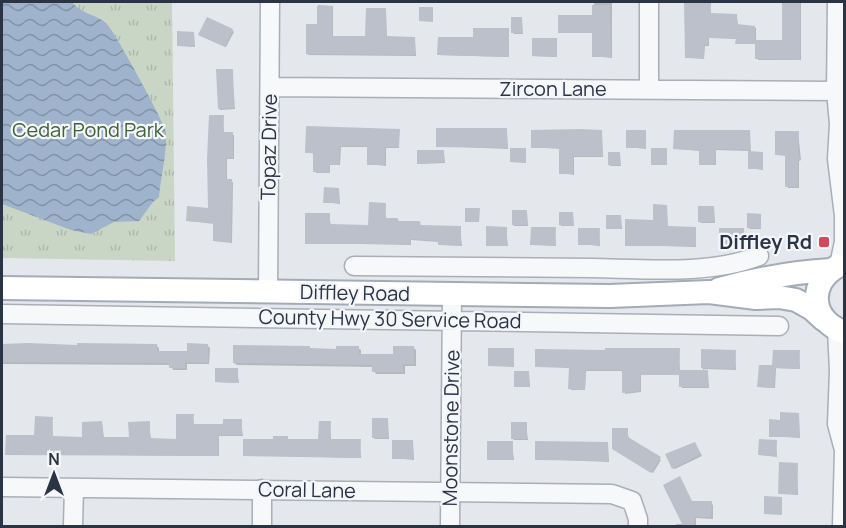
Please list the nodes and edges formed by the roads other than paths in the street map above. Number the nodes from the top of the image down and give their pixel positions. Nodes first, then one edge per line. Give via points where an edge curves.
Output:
1 (269, 2) edge
2 (649, 2) edge
3 (837, 2) edge
4 (839, 84) edge
5 (270, 87) junction
6 (649, 89) junction
7 (842, 131) edge
8 (759, 256) dead end
9 (354, 266) dead end
10 (383, 266) junction
11 (838, 266) edge
12 (2, 288) edge
13 (268, 292) junction
14 (709, 292) junction
15 (383, 293) junction
16 (452, 294) junction
17 (2, 314) edge
18 (383, 318) junction
19 (452, 321) junction
20 (779, 326) dead end
21 (835, 327) edge
22 (844, 449) edge
23 (2, 487) edge
24 (74, 488) junction
25 (262, 489) junction
26 (450, 492) junction
27 (73, 526) edge
28 (262, 526) edge
29 (450, 526) edge
30 (638, 526) edge
31 (842, 526) edge

1 - 5 street, Topaz Drive
2 - 6 street
3 - 4 street
4 - 6 street, Zircon Lane
4 - 7 street
5 - 6 street, Zircon Lane
5 - 13 street, Topaz Drive
7 - 11 street via 837,159 844,238
8 - 10 street via 734,265 639,269
9 - 10 street
10 - 15 street
11 - 14 main road, Diffley Road via 755,279
11 - 21 main road via 823,278 817,299 819,310
12 - 13 main road, Diffley Road
13 - 15 main road, Diffley Road
14 - 16 main road, Diffley Road via 610,296
14 - 21 main road, Diffley Road via 796,300
15 - 16 main road, Diffley Road
15 - 18 street
16 - 19 street, Moonstone Drive
17 - 18 street, County Hwy 30 Service Road
18 - 19 street, County Hwy 30 Service Road
19 - 20 street, County Hwy 30 Service Road
19 - 26 street, Moonstone Drive
21 - 22 street via 840,371 837,424
22 - 31 street
23 - 24 street, Coral Lane
24 - 25 street, Coral Lane
24 - 27 street
25 - 26 street, Coral Lane
25 - 28 street
26 - 29 street, Moonstone Drive
26 - 30 street, Coral Lane via 612,494 632,501

